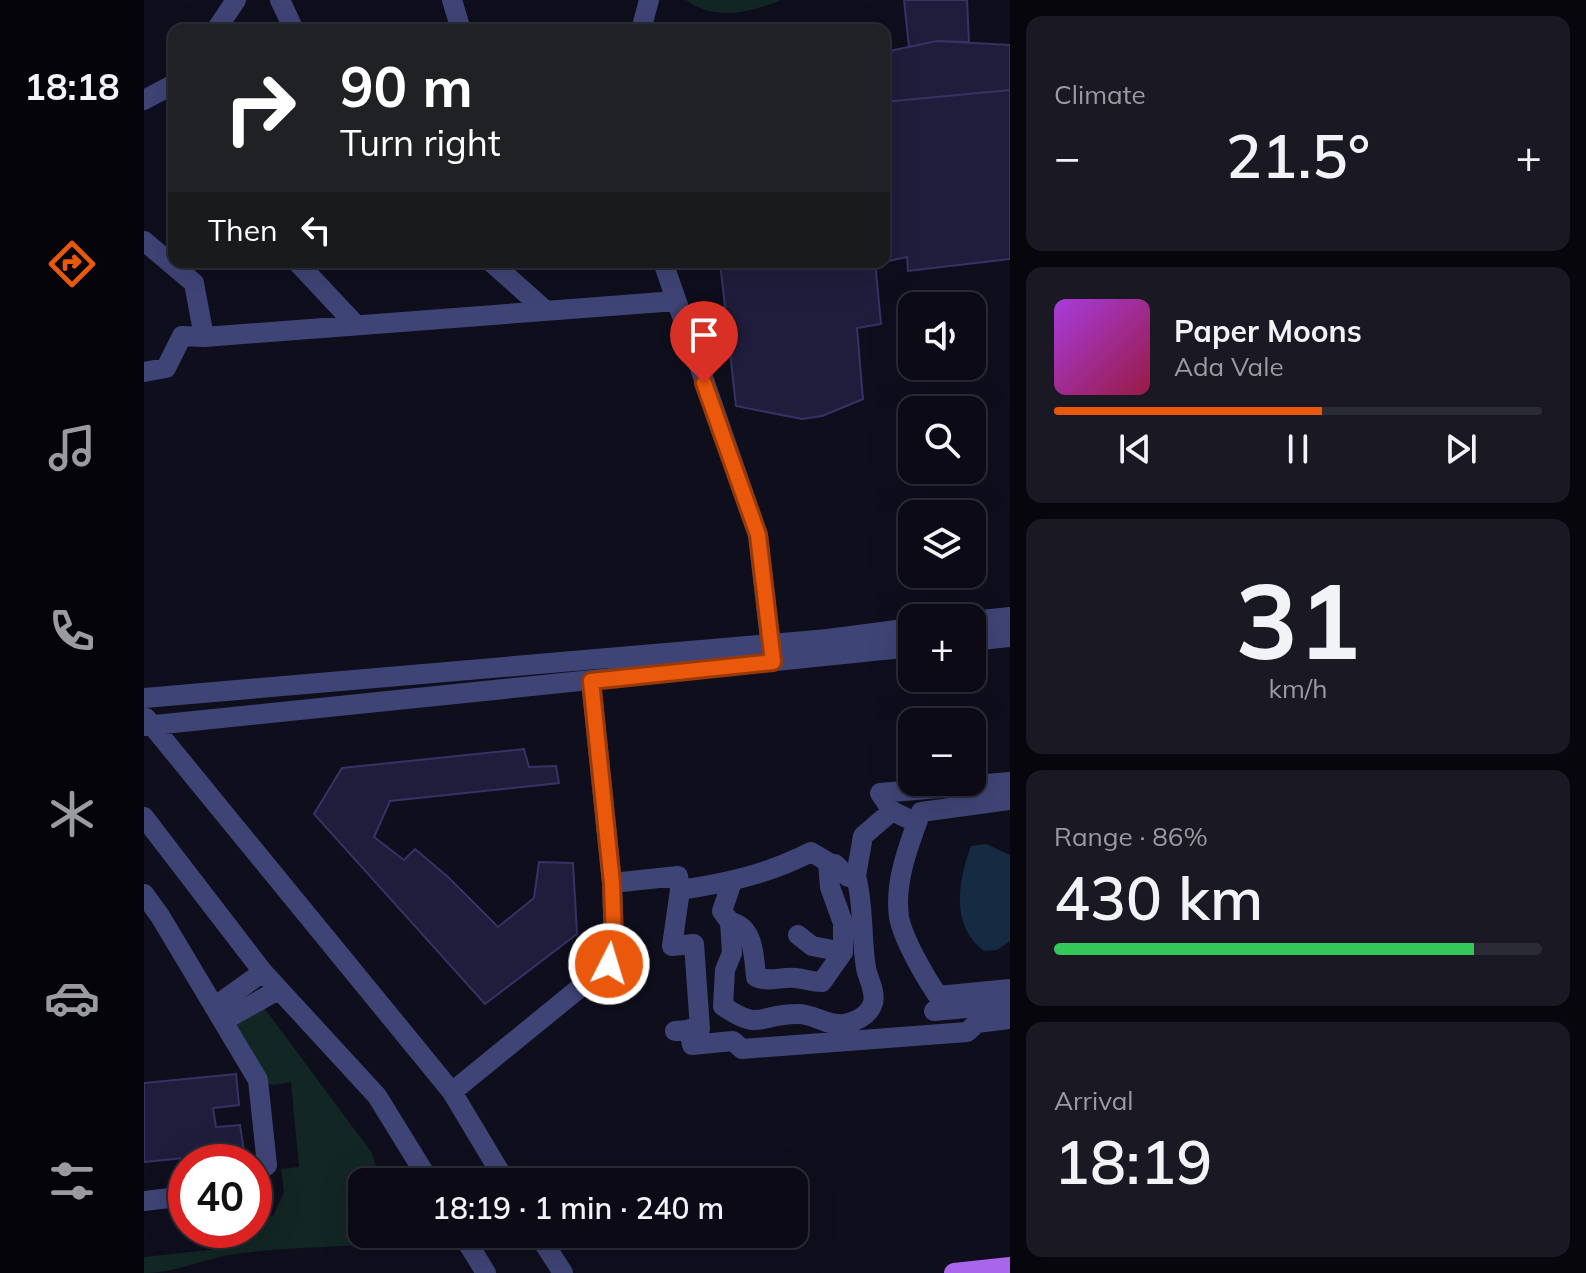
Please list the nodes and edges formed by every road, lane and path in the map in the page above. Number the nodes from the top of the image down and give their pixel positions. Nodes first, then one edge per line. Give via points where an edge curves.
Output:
1 (236, 0) edge
2 (280, 0) edge
3 (452, 0) edge
4 (649, 0) edge
5 (220, 24) edge
6 (291, 24) edge
7 (459, 24) edge
8 (643, 24) edge
9 (168, 87) edge
10 (144, 100) edge
11 (144, 241) edge
12 (168, 261) edge
13 (176, 268) edge
14 (303, 268) edge
15 (498, 268) edge
16 (665, 268) edge
17 (676, 301) junction
18 (546, 311) junction
19 (356, 325) junction
20 (204, 337) junction
21 (144, 372) edge
22 (1010, 617) edge
23 (986, 620) edge
24 (898, 630) edge
25 (1010, 637) edge
26 (986, 640) edge
27 (898, 648) edge
28 (772, 653) junction
29 (591, 681) junction
30 (144, 698) edge
31 (147, 722) edge
32 (1010, 782) edge
33 (1010, 800) edge
34 (892, 811) junction
35 (144, 817) edge
36 (917, 823) junction
37 (828, 866) junction
38 (856, 876) junction
39 (732, 882) junction
40 (612, 883) junction
41 (679, 883) junction
42 (144, 894) edge
43 (730, 922) junction
44 (798, 935) dead end
45 (843, 952) junction
46 (263, 972) junction
47 (1010, 989) edge
48 (278, 990) junction
49 (1010, 1004) edge
50 (934, 1011) dead end
51 (219, 1014) junction
52 (1010, 1019) edge
53 (452, 1092) junction
54 (265, 1144) edge
55 (421, 1168) edge
56 (498, 1168) edge
57 (168, 1198) edge
58 (144, 1201) edge
59 (471, 1248) edge
60 (547, 1248) edge
61 (1010, 1267) edge
62 (486, 1273) edge
63 (563, 1273) edge
64 (954, 1273) edge

1 - 5 street
2 - 6 street
3 - 7 street
4 - 8 street
9 - 10 street
11 - 12 street
13 - 20 street via 194,283
14 - 19 street
15 - 18 street
16 - 17 street
17 - 18 street
17 - 28 street via 758,535
18 - 19 street
19 - 20 street
20 - 21 street via 182,336 166,368
22 - 23 street
24 - 28 street
25 - 26 street
27 - 28 street
28 - 29 street
28 - 30 street
29 - 31 street
29 - 40 street
31 - 53 street
32 - 34 street via 880,793
33 - 36 street via 921,812
34 - 36 street
34 - 38 street via 863,836
35 - 46 street
36 - 47 street via 899,894 899,919 923,975 938,996
37 - 38 street via 835,864 848,877
37 - 39 street via 811,852 770,872
37 - 45 street via 843,923
38 - 43 street via 873,1003 866,1016 848,1024 800,1013 756,1022 723,1006 725,970 732,953
39 - 41 street
39 - 43 street via 722,911
40 - 41 street
40 - 53 street via 614,942 609,964
41 - 52 street via 672,946 694,944 700,1029 682,1030 692,1045 733,1041 742,1049 967,1032 977,1023
42 - 51 street
43 - 45 street via 745,928 756,977 765,981 822,982
44 - 45 street via 812,946
46 - 48 street
46 - 51 street
48 - 51 street
48 - 55 street via 377,1096
49 - 50 street
51 - 54 street via 258,1080
53 - 56 street
57 - 58 street
59 - 62 street
60 - 63 street
61 - 64 main road

